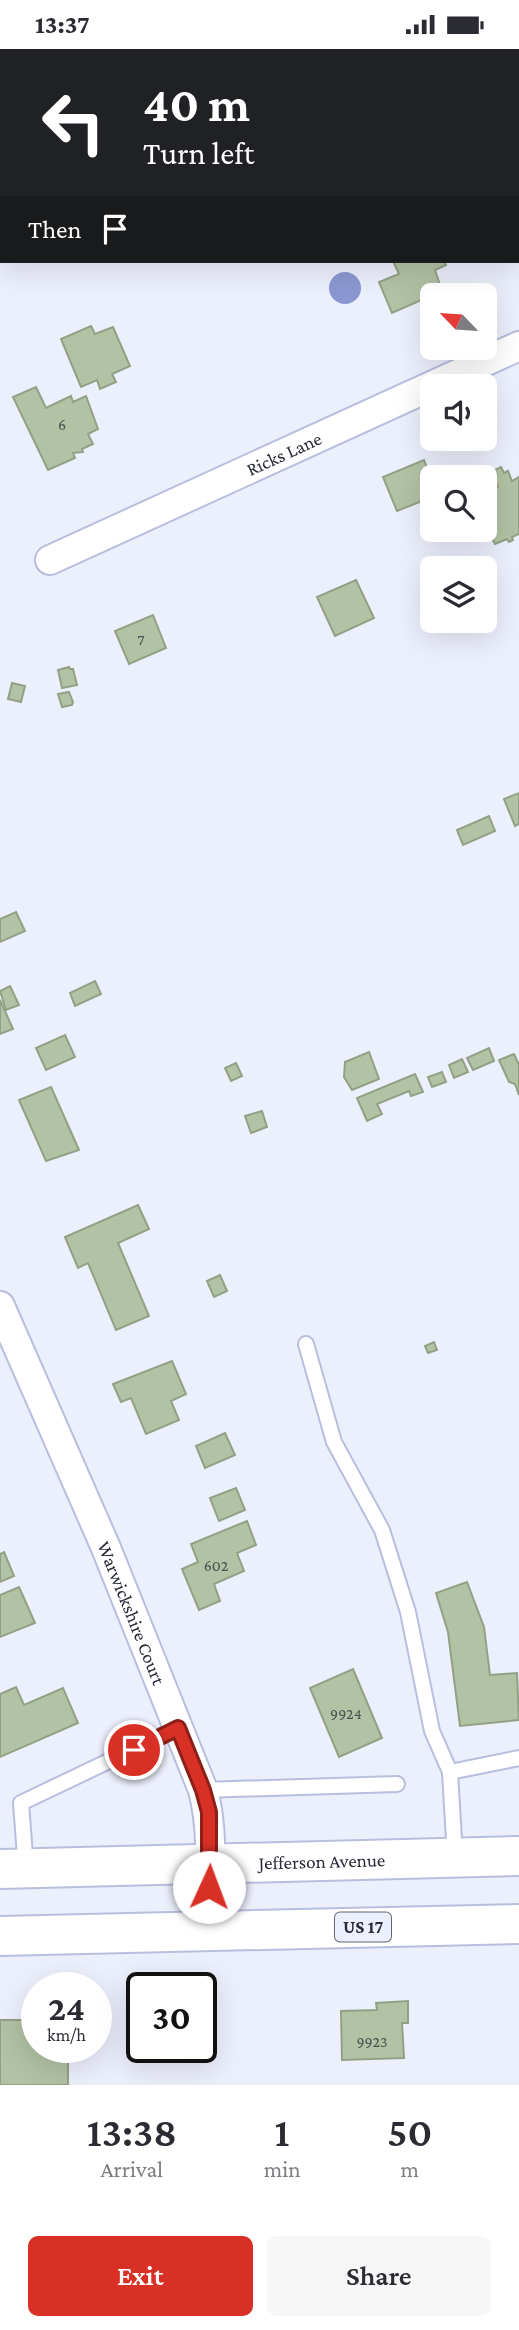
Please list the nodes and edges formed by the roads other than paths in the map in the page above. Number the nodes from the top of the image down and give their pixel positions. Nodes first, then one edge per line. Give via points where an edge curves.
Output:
1 (519, 346) edge
2 (50, 560) dead end
3 (0, 1306) edge
4 (306, 1343) dead end
5 (178, 1728) junction
6 (519, 1758) edge
7 (450, 1772) junction
8 (397, 1784) dead end
9 (203, 1790) junction
10 (519, 1856) edge
11 (455, 1858) junction
12 (210, 1864) junction
13 (13, 1869) edge
14 (519, 1924) edge
15 (208, 1931) junction
16 (0, 1936) edge

1 - 2 street, Ricks Lane
3 - 5 street, Warwickshire Court via 106,1548
4 - 7 lane via 334,1442 382,1530 408,1612 432,1731
5 - 9 street, Warwickshire Court
5 - 13 lane via 21,1803
6 - 7 lane
7 - 11 lane
8 - 9 lane
9 - 12 street, Warwickshire Court via 209,1812
10 - 11 main road, Jefferson Avenue
11 - 12 main road, Jefferson Avenue
12 - 13 main road, Jefferson Avenue
12 - 15 street, Warwickshire Court
14 - 15 main road, US 17
15 - 16 main road, US 17

